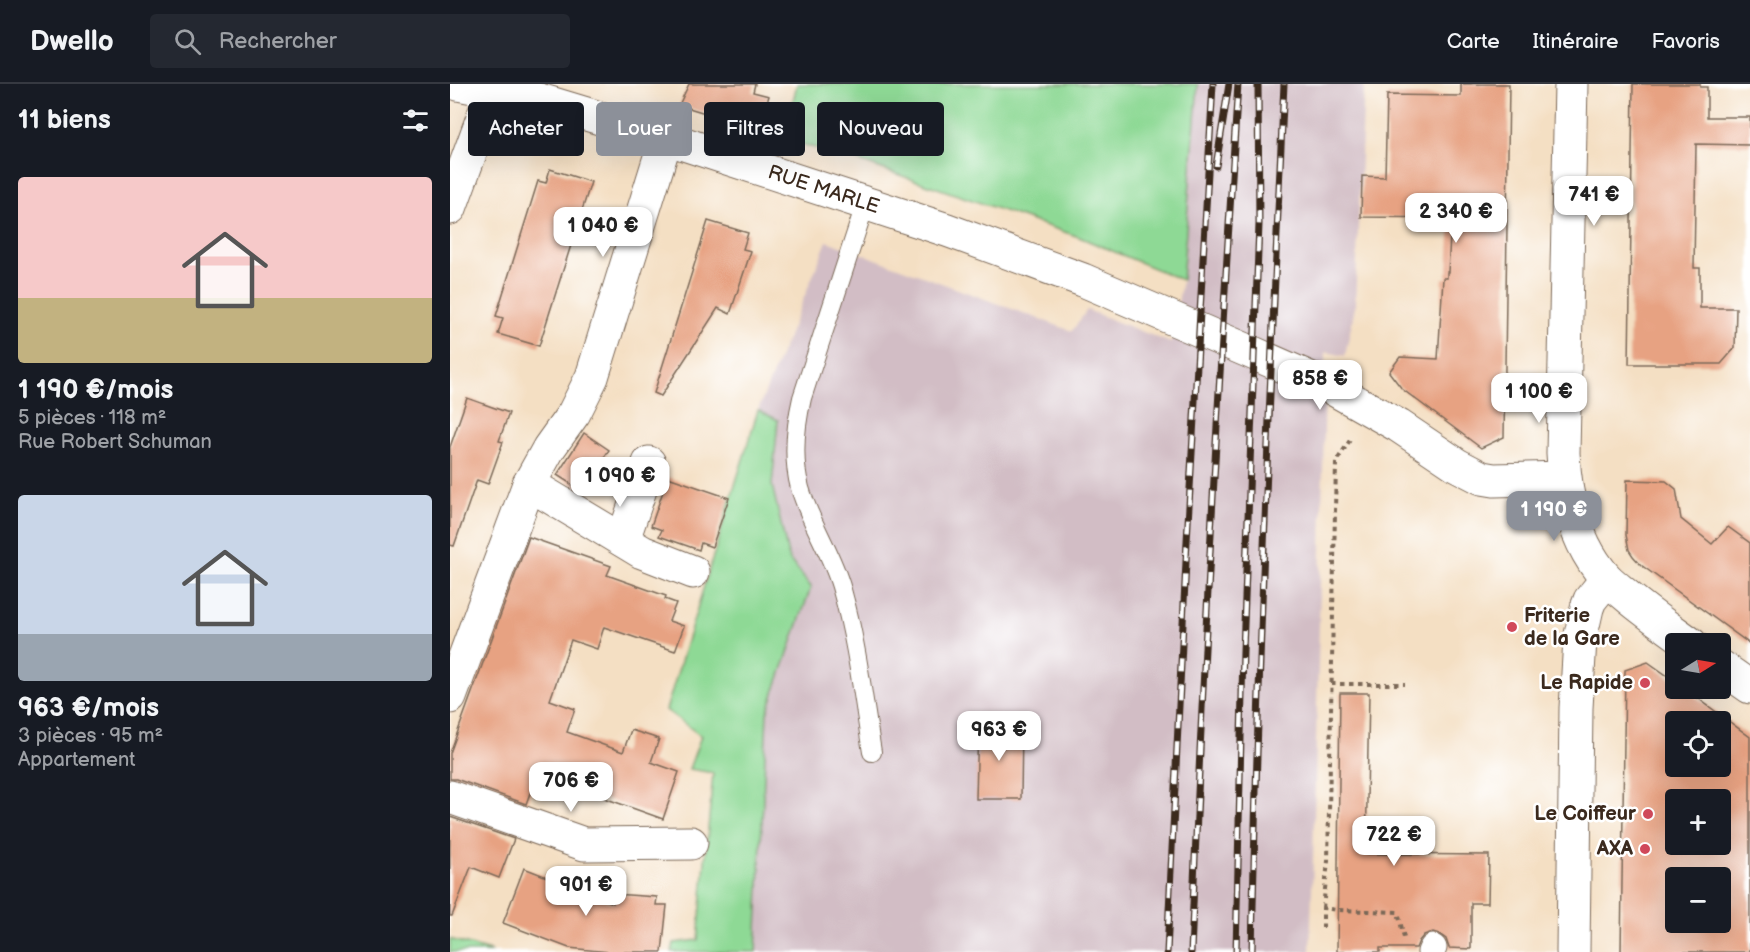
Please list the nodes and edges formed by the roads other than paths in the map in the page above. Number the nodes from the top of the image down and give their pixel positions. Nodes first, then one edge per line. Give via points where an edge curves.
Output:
1 (458, 84) edge
2 (1571, 84) edge
3 (493, 90) junction
4 (596, 117) edge
5 (692, 146) edge
6 (660, 156) edge
7 (866, 202) junction
8 (450, 208) edge
9 (649, 463) dead end
10 (1564, 478) junction
11 (529, 484) junction
12 (623, 540) junction
13 (693, 572) dead end
14 (1607, 579) junction
15 (1675, 633) edge
16 (1731, 674) edge
17 (1750, 687) edge
18 (450, 697) edge
19 (872, 752) dead end
20 (450, 797) edge
21 (691, 843) dead end
22 (1574, 952) edge

1 - 3 street, RUE MARLE
2 - 10 street
3 - 4 street, RUE MARLE
3 - 8 street
5 - 7 street, RUE MARLE
6 - 11 street via 592,377
7 - 10 street, RUE MARLE via 1083,280 1330,387 1482,478
7 - 19 lane via 802,398 795,442 800,489 842,588 854,635
9 - 12 street
10 - 14 street via 1578,534
11 - 12 street
11 - 18 street
12 - 13 street via 642,552
14 - 15 street
14 - 22 street via 1590,600 1580,639
16 - 17 street
20 - 21 street via 584,844

